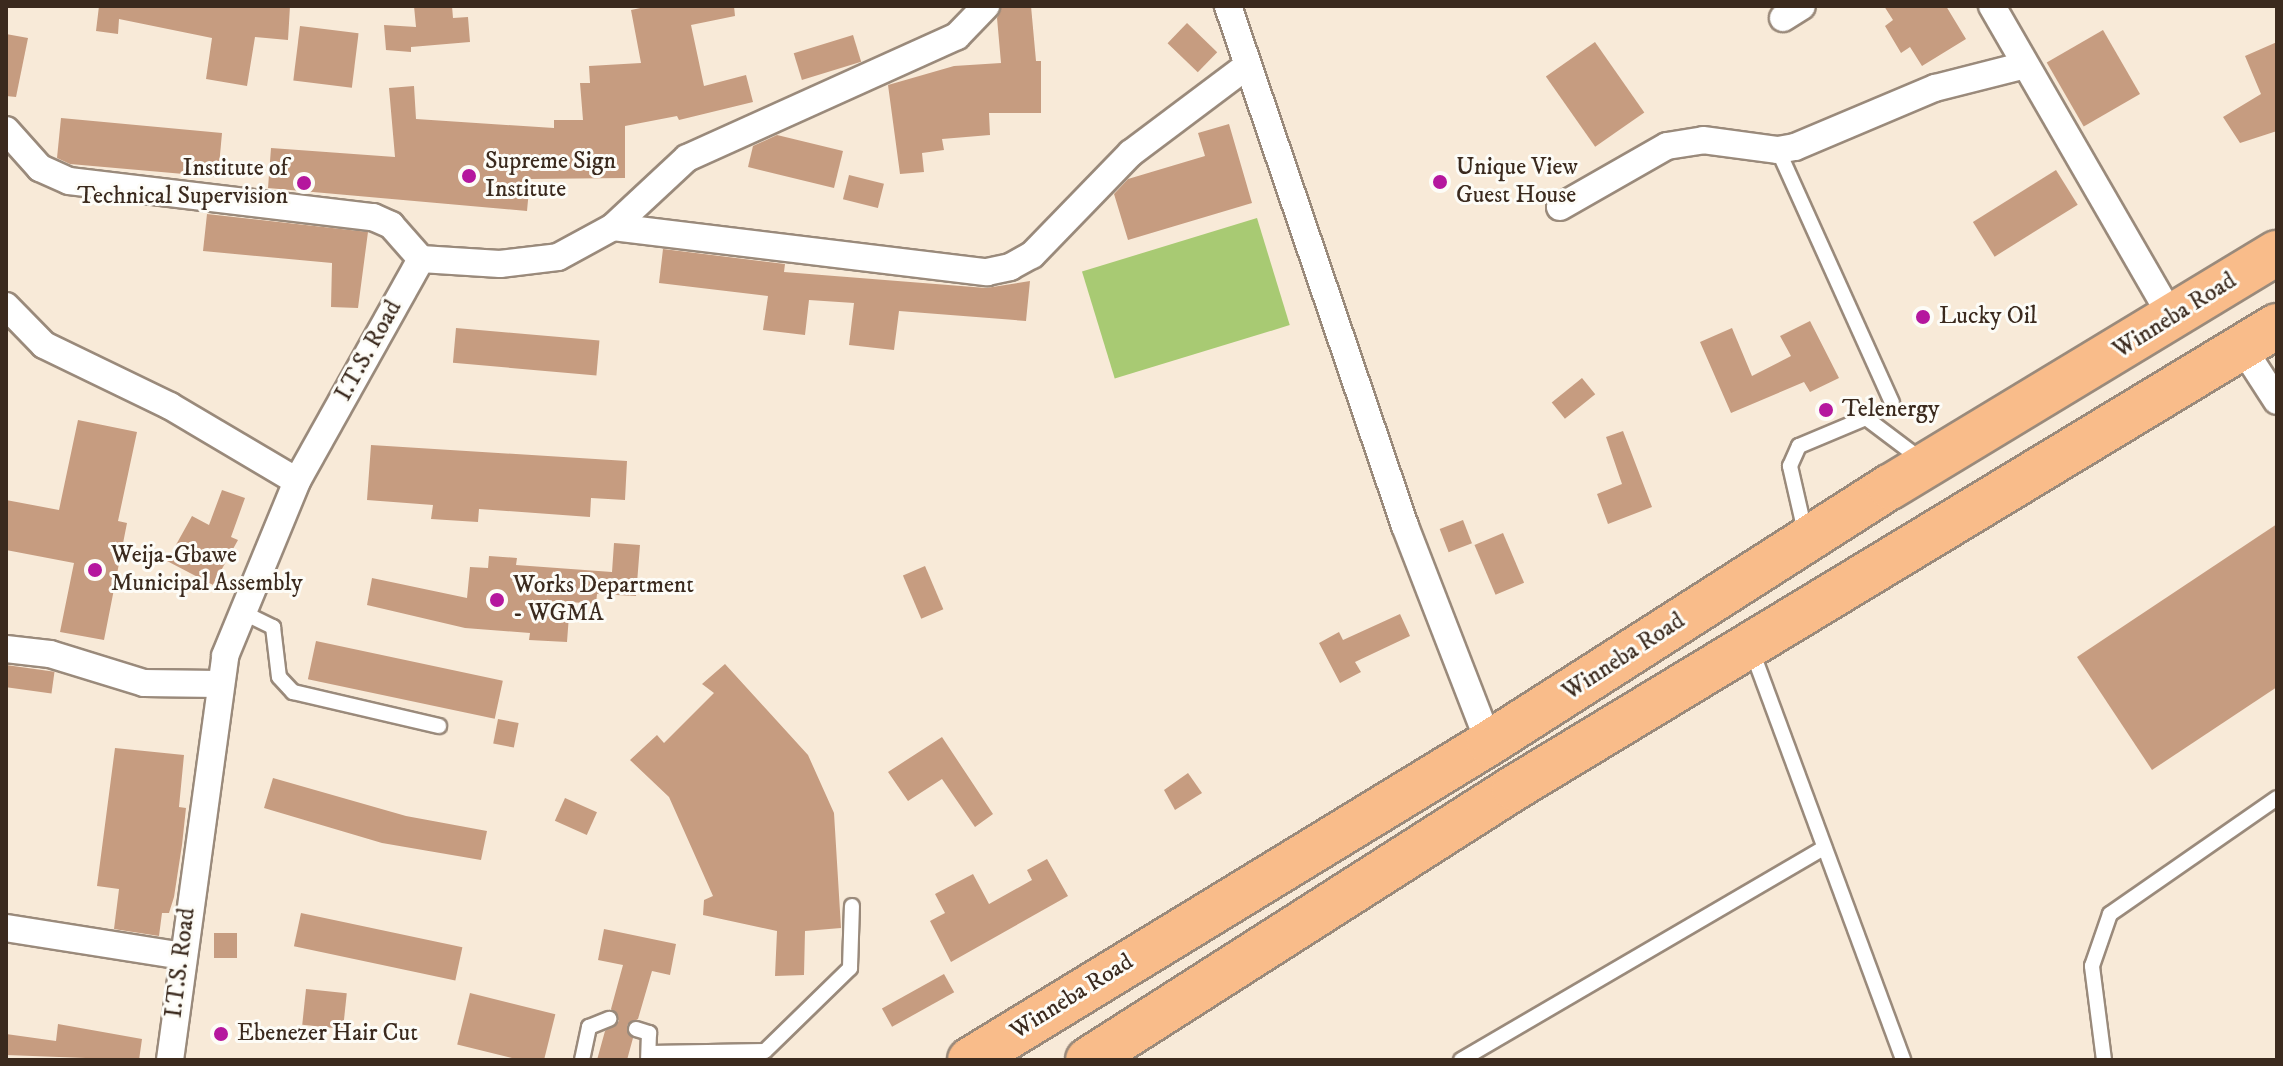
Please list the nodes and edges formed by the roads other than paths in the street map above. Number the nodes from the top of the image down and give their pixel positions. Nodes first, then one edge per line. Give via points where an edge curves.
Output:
1 (986, 6) edge
2 (1228, 6) edge
3 (1992, 6) edge
4 (2025, 65) junction
5 (1247, 66) junction
6 (6, 130) edge
7 (1778, 150) junction
8 (1560, 207) dead end
9 (613, 227) junction
10 (2277, 253) edge
11 (421, 259) junction
12 (6, 306) edge
13 (2173, 319) junction
14 (2260, 336) edge
15 (2277, 401) edge
16 (1892, 402) dead end
17 (1928, 465) junction
18 (297, 481) junction
19 (1890, 487) junction
20 (1939, 533) junction
21 (1807, 540) junction
22 (240, 611) junction
23 (1750, 646) junction
24 (6, 649) edge
25 (218, 684) junction
26 (439, 726) dead end
27 (1489, 743) junction
28 (2277, 798) edge
29 (1824, 848) junction
30 (852, 906) dead end
31 (6, 928) edge
32 (182, 956) junction
33 (609, 1019) dead end
34 (636, 1029) dead end
35 (649, 1056) edge
36 (170, 1060) edge
37 (582, 1060) edge
38 (970, 1060) edge
39 (1088, 1060) edge
40 (1461, 1060) edge
41 (1903, 1060) edge
42 (2104, 1060) edge

1 - 9 street via 957,36 687,158
2 - 5 street
3 - 4 street
4 - 7 street via 1935,88
4 - 13 street
5 - 9 street via 1131,153 1032,255 1010,267 987,272
5 - 27 street via 1405,526
6 - 11 street via 40,168 69,181 373,217 391,225
7 - 8 street via 1703,140 1667,146
7 - 16 lane
9 - 11 street via 558,257 530,263
10 - 13 highway, Winneba Road
11 - 18 street, I.T.S. Road
12 - 18 street via 44,345 170,406
13 - 17 highway, Winneba Road
14 - 15 street
14 - 20 highway
17 - 19 highway, Winneba Road
17 - 21 lane via 1866,418 1799,446 1790,466
18 - 22 street, I.T.S. Road
19 - 20 highway via 1906,521 1926,533
19 - 21 highway, Winneba Road
20 - 23 highway
21 - 27 highway, Winneba Road
22 - 25 street, I.T.S. Road
22 - 26 lane via 273,627 279,677 293,692
23 - 29 lane
23 - 39 highway via 1474,813
24 - 25 street via 50,654 144,683
25 - 32 street, I.T.S. Road
27 - 38 highway, Winneba Road
28 - 42 lane via 2110,914 2092,966
29 - 40 lane
29 - 41 lane
30 - 35 lane via 850,968 765,1051
31 - 32 street
32 - 36 street, I.T.S. Road
33 - 37 lane via 589,1027
34 - 35 lane via 649,1033

